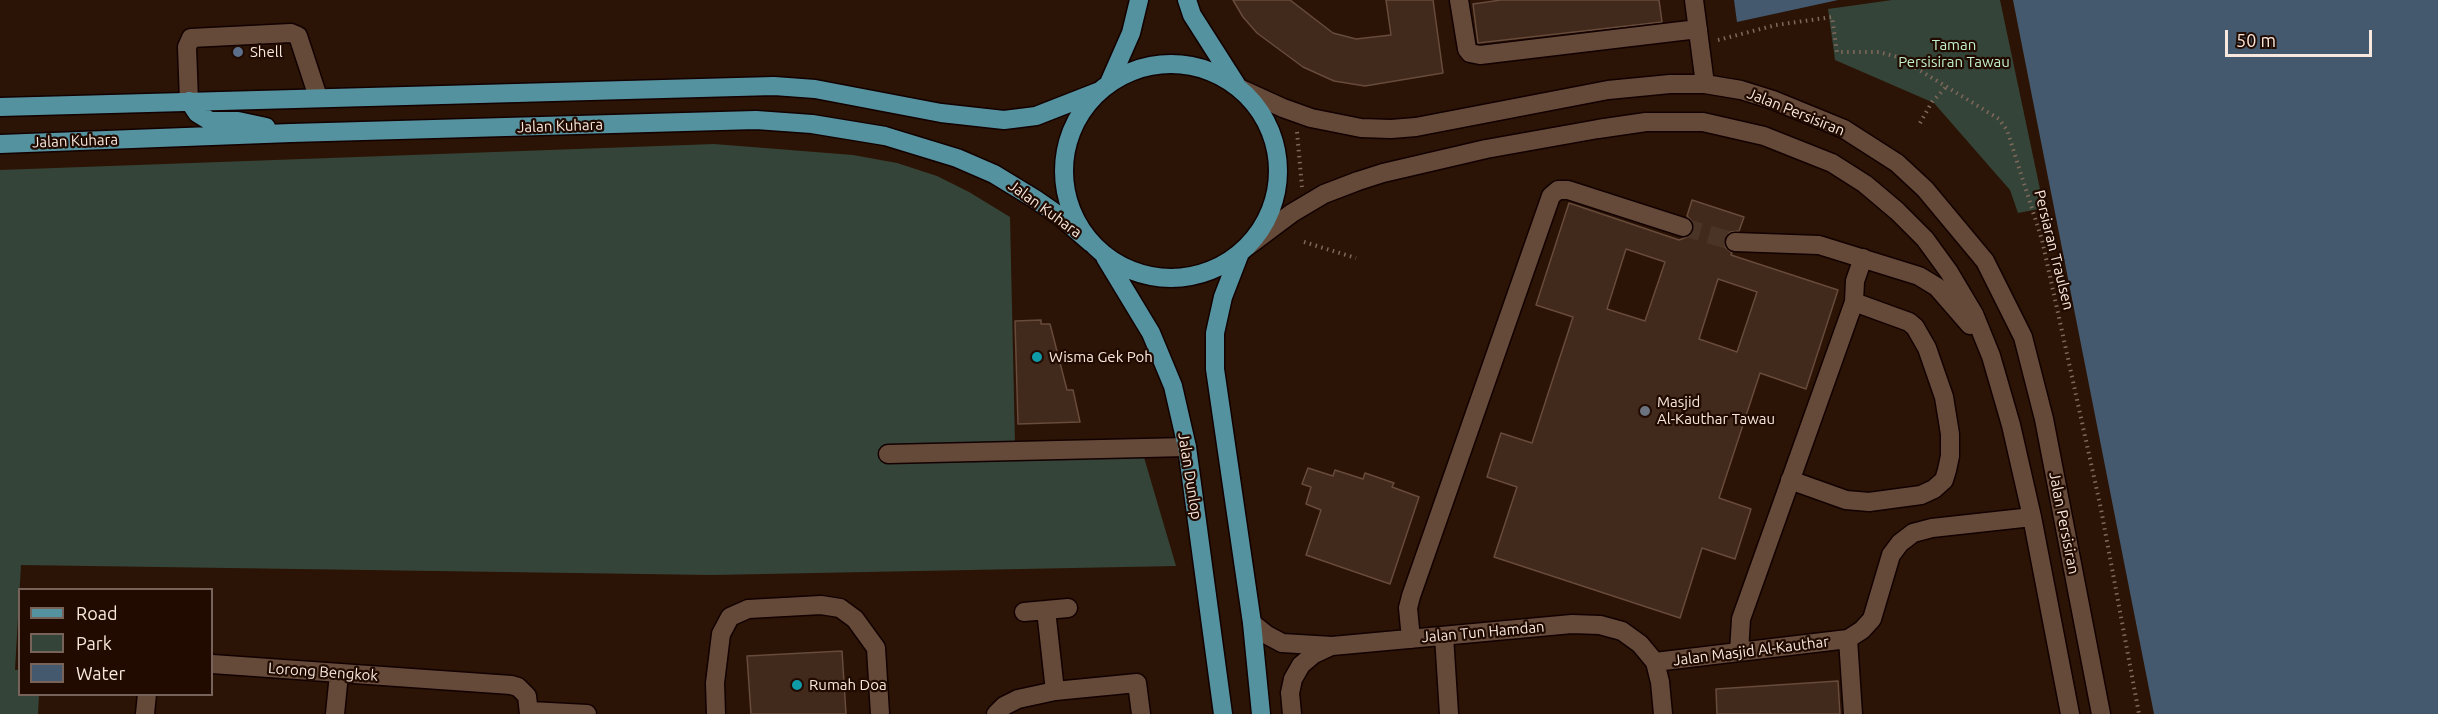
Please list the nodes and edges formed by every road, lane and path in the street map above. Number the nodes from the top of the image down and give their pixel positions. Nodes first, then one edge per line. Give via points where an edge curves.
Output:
1 (1139, 0) edge
2 (1187, 0) edge
3 (1460, 0) edge
4 (1694, 0) edge
5 (1698, 29) junction
6 (1718, 40) dead end
7 (1705, 84) junction
8 (1104, 87) junction
9 (1946, 87) junction
10 (1239, 88) junction
11 (318, 98) junction
12 (189, 101) junction
13 (0, 107) edge
14 (1920, 123) dead end
15 (1296, 124) dead end
16 (291, 133) junction
17 (0, 144) edge
18 (1303, 194) dead end
19 (1683, 227) tunnel mouth
20 (1304, 242) dead end
21 (1735, 242) tunnel mouth
22 (1097, 249) junction
23 (1244, 249) junction
24 (1356, 258) dead end
25 (1863, 258) junction
26 (1854, 302) junction
27 (1991, 356) junction
28 (1186, 447) junction
29 (888, 454) dead end
30 (1790, 480) junction
31 (2032, 517) junction
32 (1068, 608) dead end
33 (1046, 610) junction
34 (1024, 612) dead end
35 (1252, 622) junction
36 (1444, 636) junction
37 (1411, 639) junction
38 (1848, 639) junction
39 (1332, 646) junction
40 (1739, 652) junction
41 (1655, 662) junction
42 (213, 664) edge
43 (339, 674) junction
44 (1055, 691) junction
45 (147, 696) edge
46 (530, 713) edge
47 (145, 714) edge
48 (335, 714) edge
49 (587, 714) edge
50 (716, 714) edge
51 (880, 714) edge
52 (996, 714) edge
53 (1141, 714) edge
54 (1223, 714) edge
55 (1261, 714) edge
56 (1292, 714) edge
57 (1449, 714) edge
58 (1663, 714) edge
59 (1853, 714) edge
60 (2070, 714) edge
61 (2101, 714) edge
62 (2139, 714) edge

1 - 8 main road via 1131,33
2 - 10 main road via 1192,15
3 - 5 street via 1466,45 1474,55
4 - 5 street
5 - 7 street
6 - 9 path, Persiaran Traulsen via 1776,25 1832,18 1837,52 1879,52 1898,57
7 - 10 street, Jalan Persisiran via 1608,90 1390,129 1352,127 1311,118
7 - 61 street, Jalan Persisiran via 1773,100 1844,129 1897,163 1926,189 1985,261 2023,337 2042,409
8 - 10 main road via 1140,68 1175,63 1209,70
8 - 11 main road via 1036,116 1004,120 774,86
8 - 22 main road via 1078,117 1066,148 1064,182 1073,215
9 - 14 path
9 - 62 path, Persiaran Traulsen via 1999,119 2007,130 2042,240 2101,509
10 - 23 main road via 1262,115 1275,148 1277,183 1268,217
11 - 12 main road
11 - 12 street via 298,36 291,33 191,38 187,47
12 - 13 main road
12 - 16 main road via 197,113 210,120 245,122
15 - 18 path
16 - 17 main road, Jalan Kuhara
16 - 22 main road, Jalan Kuhara via 756,120 812,124 885,136 994,174 1061,217
19 - 37 street via 1568,190 1558,190 1551,196 1411,596
20 - 24 path
21 - 25 street via 1819,245
22 - 23 main road via 1129,271 1158,278 1187,278 1215,269
22 - 28 main road, Jalan Dunlop via 1151,333 1173,386
23 - 27 street, Jalan Persisiran via 1324,194 1383,173 1598,129 1656,122 1703,122 1764,136 1832,162 1889,204 1925,239 1949,272 1974,314
23 - 35 main road via 1223,297 1215,333 1215,369
25 - 26 street via 1855,281
25 - 27 street via 1919,276 1938,287
26 - 30 street
26 - 30 street via 1909,322 1927,348 1944,397 1950,434 1944,480 1921,495 1869,502 1846,500
27 - 31 street, Jalan Persisiran via 2012,426
28 - 29 street
28 - 54 main road, Jalan Dunlop
30 - 40 street via 1741,619
31 - 38 street, Jalan Masjid Al-Kauthar via 1913,533 1891,555 1872,619
31 - 60 street, Jalan Persisiran
32 - 33 street
33 - 34 street
33 - 44 street
35 - 39 street, Jalan Tun Hamdan via 1282,643
35 - 55 main road
36 - 37 street, Jalan Tun Hamdan
36 - 41 street, Jalan Tun Hamdan via 1600,625 1622,631
36 - 57 street
37 - 39 street, Jalan Tun Hamdan
38 - 40 street, Jalan Masjid Al-Kauthar
38 - 59 street
39 - 56 street via 1301,665 1290,693
40 - 41 street, Jalan Masjid Al-Kauthar
41 - 58 street
42 - 43 street, Lorong Bengkok
43 - 46 street, Lorong Bengkok via 506,684 518,687 527,696
43 - 48 street
44 - 52 street via 1018,699
44 - 53 street via 1137,683
45 - 47 street
46 - 49 street
50 - 51 street via 721,634 730,617 748,609 820,605 840,608 855,619 876,648

